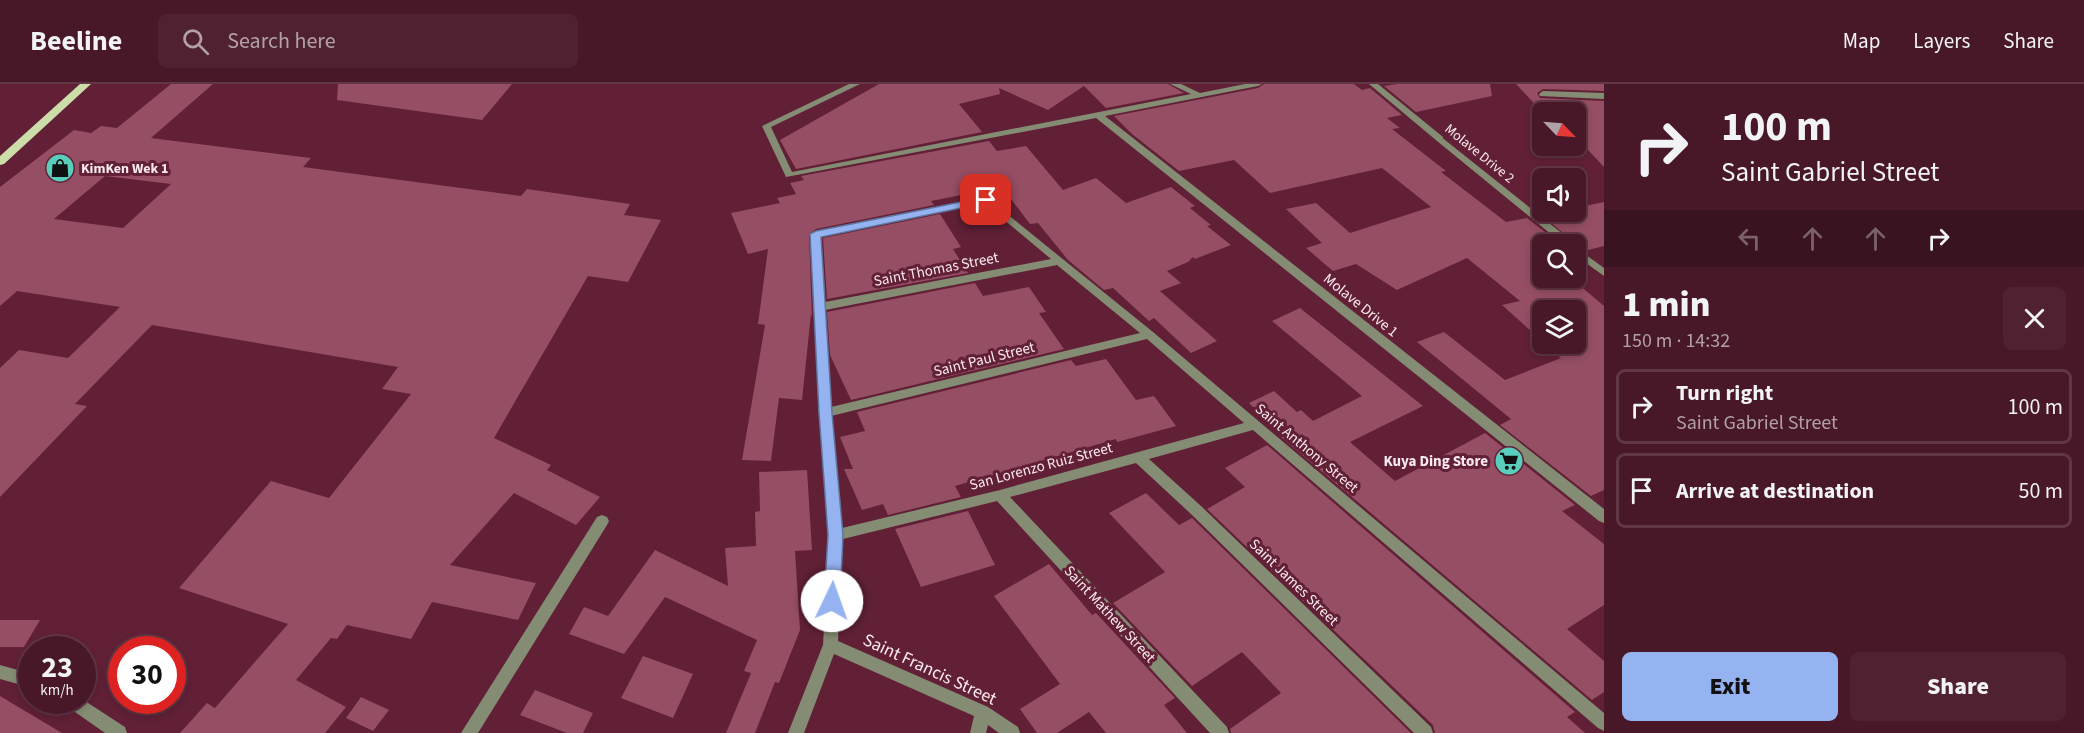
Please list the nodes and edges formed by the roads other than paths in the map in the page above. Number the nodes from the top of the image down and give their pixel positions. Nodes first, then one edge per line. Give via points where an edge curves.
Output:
1 (86, 84) edge
2 (856, 84) edge
3 (1174, 84) edge
4 (1258, 84) edge
5 (1373, 84) edge
6 (1197, 94) junction
7 (1543, 94) dead end
8 (1604, 96) edge
9 (1099, 116) junction
10 (2, 158) edge
11 (1557, 234) edge
12 (1586, 259) edge
13 (1058, 261) junction
14 (1604, 273) edge
15 (819, 306) junction
16 (1149, 335) junction
17 (825, 413) junction
18 (1255, 425) junction
19 (1138, 457) junction
20 (1000, 495) junction
21 (1604, 517) edge
22 (602, 521) dead end
23 (836, 535) junction
24 (830, 645) junction
25 (0, 672) edge
26 (18, 677) edge
27 (983, 712) junction
28 (91, 714) edge
29 (1604, 723) edge
30 (119, 733) edge
31 (470, 733) edge
32 (796, 733) edge
33 (978, 733) edge
34 (1012, 733) edge
35 (1221, 733) edge
36 (1425, 733) edge

1 - 10 main road
2 - 9 street via 766,126 789,175
3 - 6 street
4 - 6 street
5 - 11 street, Molave Drive 2
6 - 9 street
7 - 8 street
9 - 21 street, Molave Drive 1
12 - 14 street
13 - 15 street, Saint Thomas Street
13 - 15 street, Saint Anthony Street via 986,200 816,234
13 - 16 street, Saint Anthony Street
15 - 17 street
16 - 17 street, Saint Paul Street
16 - 18 street, Saint Anthony Street
17 - 23 street
18 - 19 street, San Lorenzo Ruiz Street
18 - 29 street, Saint Anthony Street
19 - 20 street, San Lorenzo Ruiz Street
19 - 36 street, Saint James Street
20 - 23 street, San Lorenzo Ruiz Street
20 - 35 street, Saint Mathew Street
22 - 31 street
23 - 24 street
24 - 27 street, Saint Francis Street
24 - 32 street
25 - 26 street
27 - 33 street
27 - 34 street, Saint Francis Street
28 - 30 street

